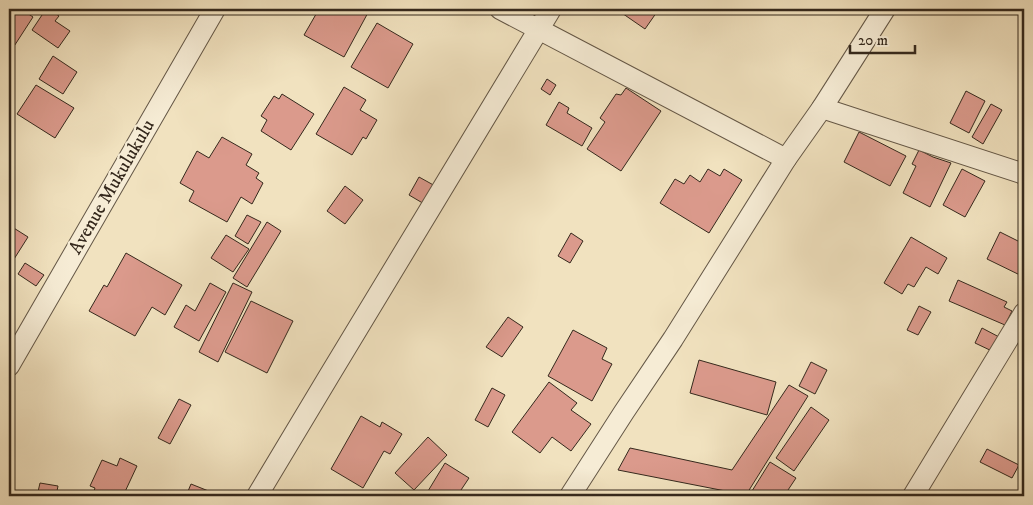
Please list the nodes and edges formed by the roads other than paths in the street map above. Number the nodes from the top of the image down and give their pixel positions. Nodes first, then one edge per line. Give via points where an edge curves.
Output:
1 (215, 9) edge
2 (500, 9) edge
3 (551, 9) edge
4 (885, 9) edge
5 (539, 29) junction
6 (822, 108) junction
7 (786, 159) junction
8 (1024, 174) edge
9 (1024, 313) edge
10 (9, 366) edge
11 (257, 496) edge
12 (570, 496) edge
13 (913, 496) edge

1 - 10 street, Avenue Mukulukulu
2 - 5 street
3 - 5 street
4 - 6 street
5 - 7 street
5 - 11 street
6 - 7 street
6 - 8 street
7 - 12 street
9 - 13 street

